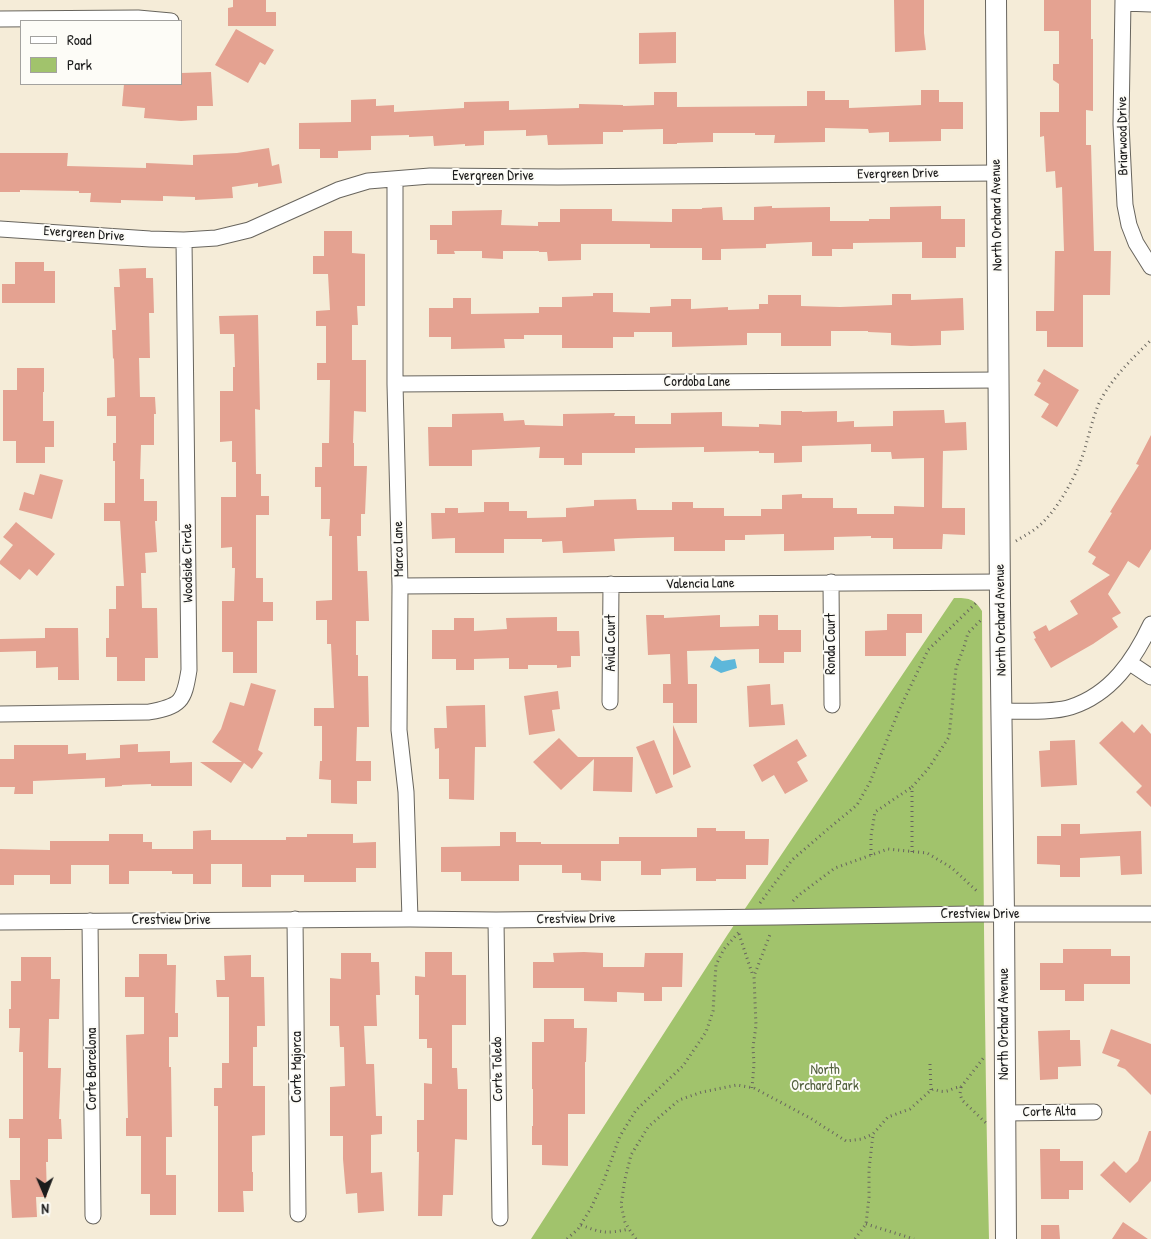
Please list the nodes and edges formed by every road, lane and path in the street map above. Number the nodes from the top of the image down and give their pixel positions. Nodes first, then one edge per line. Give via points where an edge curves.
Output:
1 (996, 0) edge
2 (1123, 2) edge
3 (1151, 4) edge
4 (0, 18) edge
5 (160, 20) edge
6 (997, 173) junction
7 (395, 178) junction
8 (0, 229) edge
9 (184, 240) junction
10 (1151, 267) edge
11 (1151, 340) edge
12 (999, 380) junction
13 (395, 384) junction
14 (1000, 549) junction
15 (831, 582) junction
16 (1001, 582) junction
17 (611, 584) junction
18 (400, 586) junction
19 (977, 602) dead end
20 (1000, 602) junction
21 (1151, 624) edge
22 (1130, 663) junction
23 (1151, 677) edge
24 (610, 702) dead end
25 (832, 705) dead end
26 (1002, 711) junction
27 (0, 714) edge
28 (912, 788) junction
29 (912, 852) junction
30 (872, 855) junction
31 (979, 893) dead end
32 (1004, 914) junction
33 (1151, 914) edge
34 (776, 917) junction
35 (750, 918) junction
36 (296, 919) junction
37 (410, 919) junction
38 (496, 920) junction
39 (90, 921) junction
40 (0, 922) edge
41 (738, 934) junction
42 (754, 976) junction
43 (985, 1056) dead end
44 (930, 1064) dead end
45 (961, 1087) junction
46 (752, 1088) junction
47 (931, 1090) junction
48 (1094, 1112) dead end
49 (1004, 1113) junction
50 (987, 1125) dead end
51 (873, 1134) junction
52 (298, 1214) dead end
53 (93, 1216) dead end
54 (500, 1218) dead end
55 (866, 1224) junction
56 (581, 1225) junction
57 (629, 1229) junction
58 (567, 1239) edge
59 (636, 1239) edge
60 (855, 1239) edge
61 (914, 1239) edge
62 (1006, 1239) edge

1 - 6 street, North Orchard Avenue
2 - 3 street
2 - 10 street, Briarwood Drive via 1121,124 1125,205 1136,243
4 - 5 street
6 - 7 street, Evergreen Drive
6 - 12 street, North Orchard Avenue
7 - 9 street, Evergreen Drive via 368,181 338,190 249,230 216,238
7 - 13 street, Marco Lane
8 - 9 street, Evergreen Drive
9 - 27 street, Woodside Circle via 189,670 186,689 174,705 149,712
11 - 14 path via 1113,380 1101,400 1080,463 1054,509 1030,534
12 - 13 street, Cordoba Lane
12 - 14 street, North Orchard Avenue
13 - 18 street, Marco Lane
14 - 16 street, North Orchard Avenue
15 - 16 street, Valencia Lane
15 - 17 street, Valencia Lane
15 - 25 street, Ronda Court
16 - 20 street, North Orchard Avenue
17 - 18 street, Valencia Lane
17 - 24 street, Avila Court
18 - 37 street, Marco Lane via 400,730 406,792
19 - 35 path via 928,650 857,806 792,860
20 - 26 street, North Orchard Avenue
20 - 28 path via 968,633 956,668 949,737
21 - 22 street
22 - 23 street
22 - 26 street via 1109,686 1069,708
26 - 32 street, North Orchard Avenue
28 - 29 path
28 - 30 path via 875,812
29 - 30 path via 888,850
29 - 31 path via 927,853 952,868
30 - 34 path via 835,868
32 - 33 street, Crestview Drive
32 - 34 street, Crestview Drive
32 - 49 street, North Orchard Avenue
34 - 35 street, Crestview Drive
34 - 42 path
35 - 38 street, Crestview Drive
35 - 41 path
36 - 37 street, Crestview Drive
36 - 39 street, Crestview Drive
36 - 52 street, Corte Majorca
37 - 38 street, Crestview Drive
38 - 54 street, Corte Toledo
39 - 40 street, Crestview Drive
39 - 53 street, Corte Barcelona
41 - 42 path
41 - 56 path via 724,949 716,965 713,1011 706,1032 683,1066 636,1110 620,1136 604,1180
42 - 46 path via 756,1026
43 - 45 path
44 - 47 path
45 - 47 path via 949,1092
45 - 50 path via 962,1100
46 - 51 path via 782,1102 846,1141
46 - 57 path via 737,1085 679,1100 648,1127 631,1155 623,1188 621,1205
47 - 51 path via 910,1109 888,1117
48 - 49 street, Corte Alta
49 - 62 street, North Orchard Avenue
51 - 55 path
55 - 60 path
55 - 61 path
56 - 57 path via 607,1233
56 - 58 path
57 - 59 path

